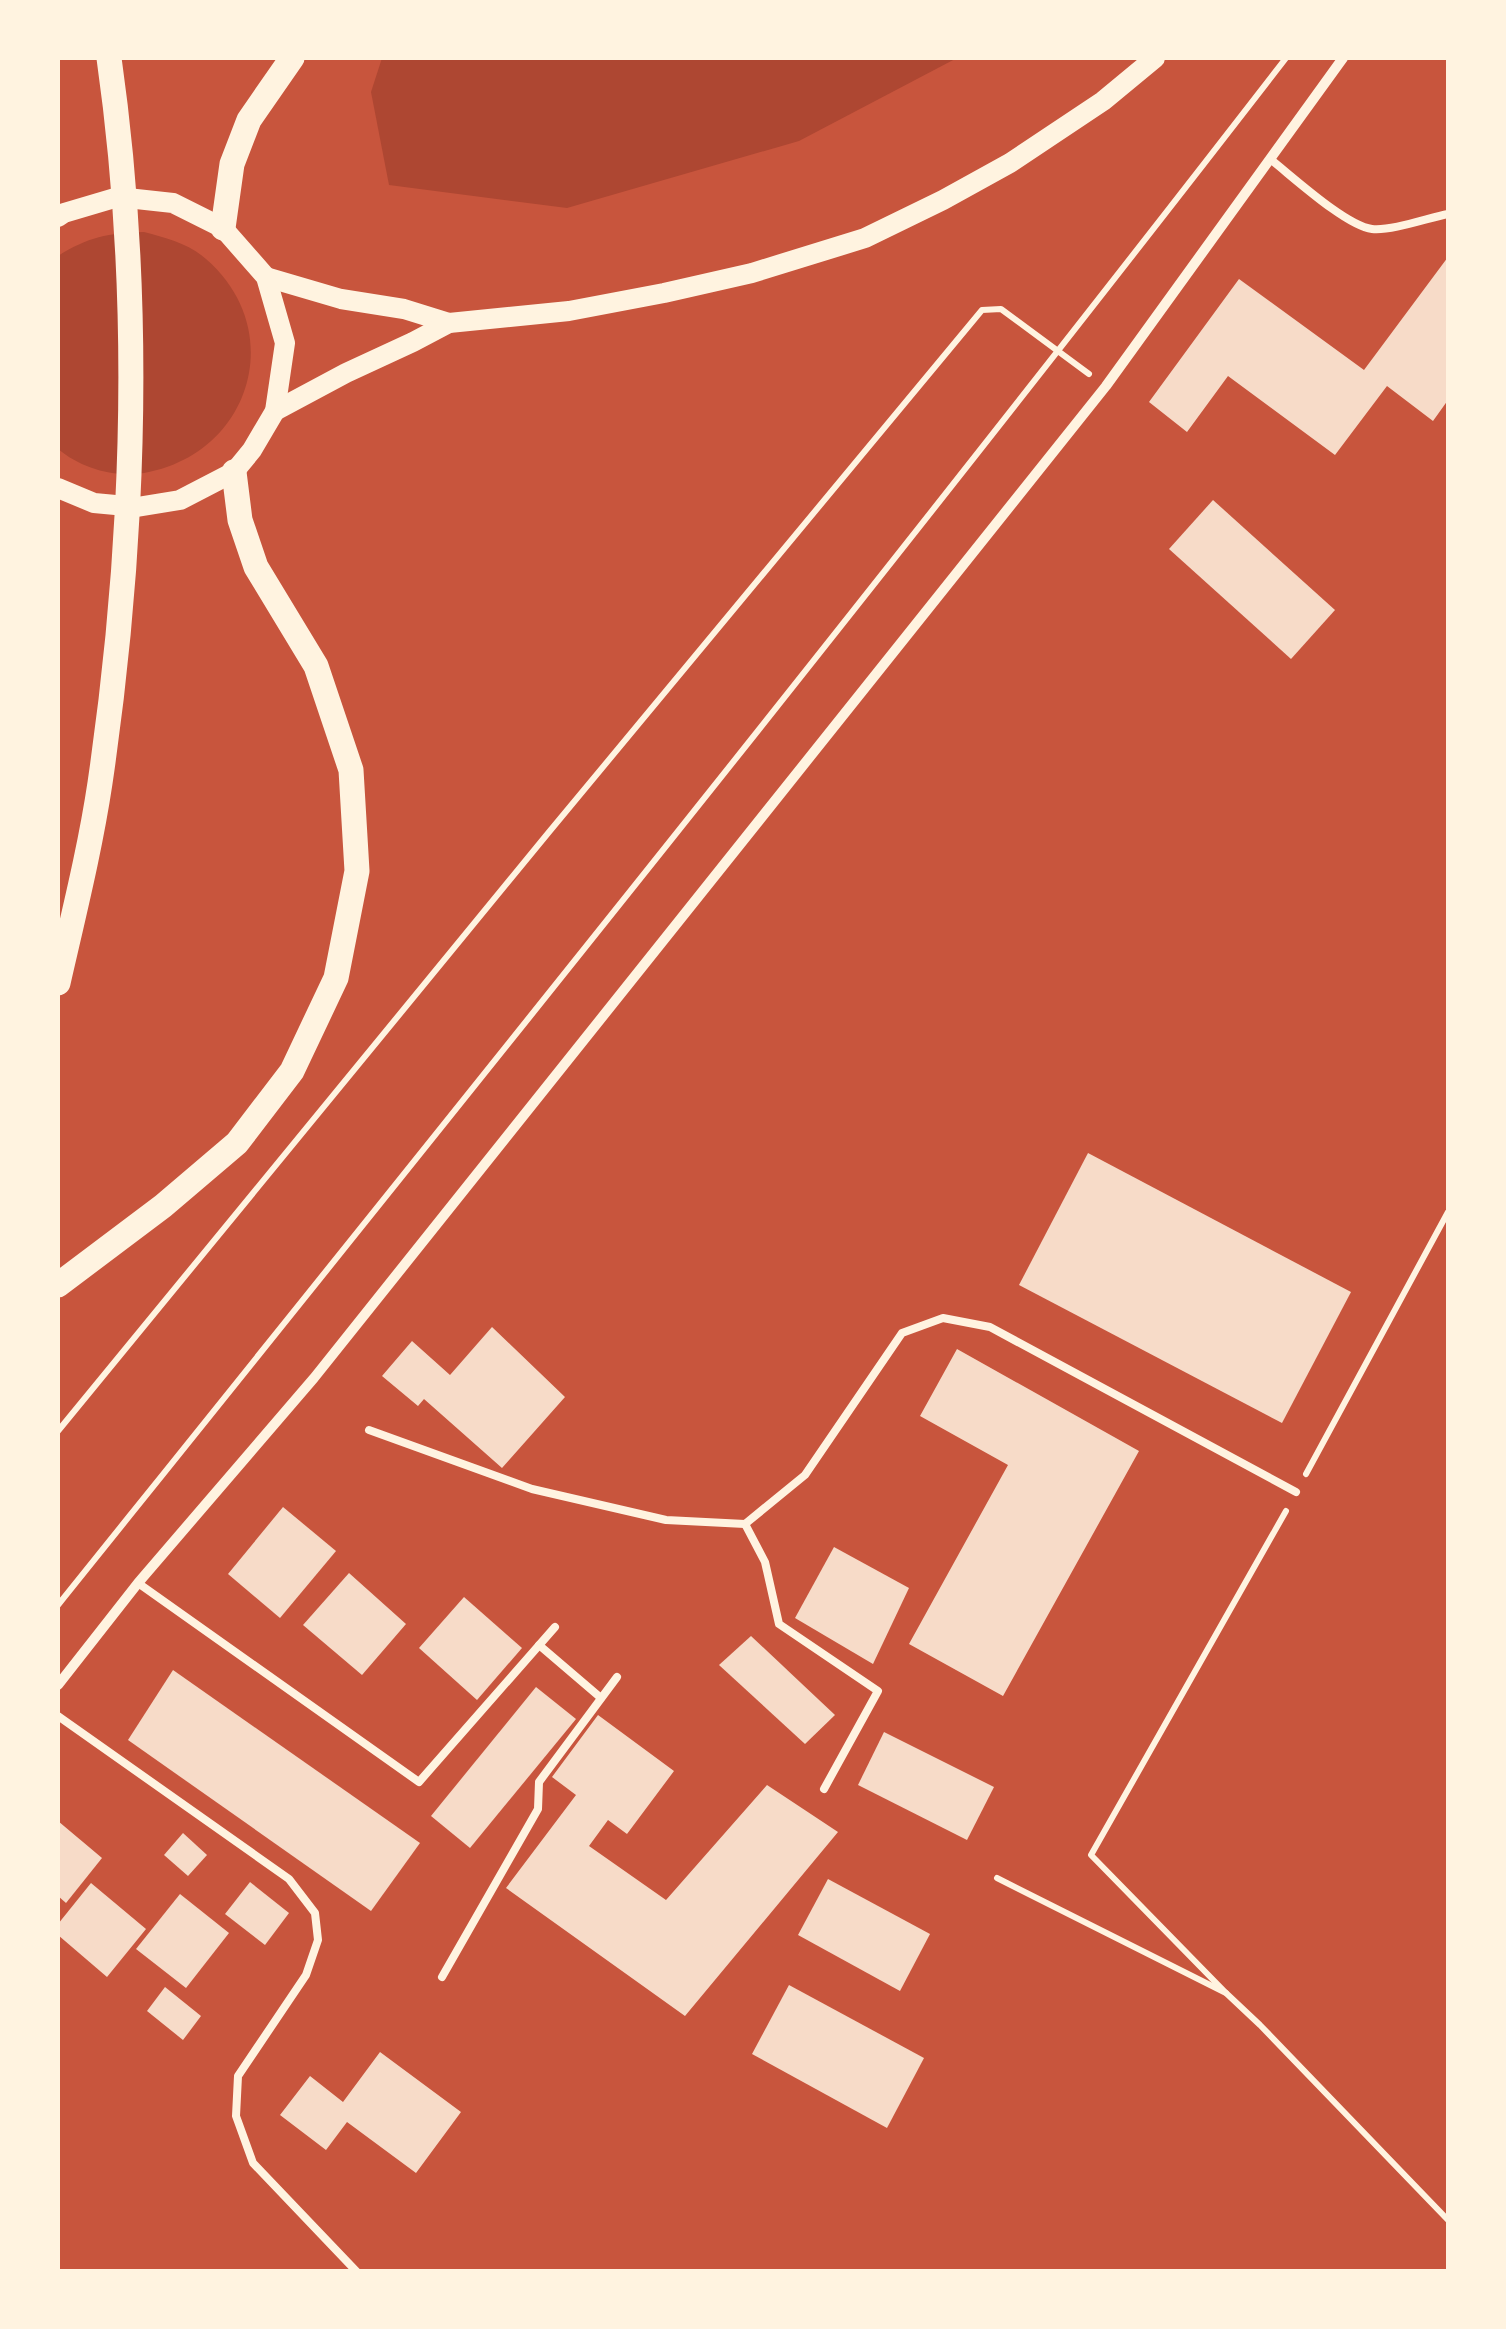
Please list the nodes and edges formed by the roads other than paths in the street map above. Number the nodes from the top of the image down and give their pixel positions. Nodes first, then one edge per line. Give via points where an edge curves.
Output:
1 (110, 58) edge
2 (292, 58) edge
3 (1155, 58) edge
4 (1343, 58) edge
5 (1270, 159) junction
6 (1448, 214) edge
7 (58, 217) edge
8 (223, 228) junction
9 (266, 277) junction
10 (449, 324) junction
11 (274, 411) junction
12 (234, 472) junction
13 (58, 488) edge
14 (58, 983) edge
15 (58, 1285) edge
16 (369, 1430) dead end
17 (1296, 1492) road end
18 (744, 1524) junction
19 (138, 1583) junction
20 (555, 1627) dead end
21 (539, 1645) junction
22 (617, 1677) dead end
23 (58, 1685) edge
24 (601, 1698) junction
25 (58, 1716) edge
26 (824, 1789) dead end
27 (442, 1978) dead end
28 (358, 2272) edge

1 - 14 main road via 130,326 120,616 100,785
2 - 8 main road via 249,120 232,164
3 - 10 main road via 1010,163 865,238 664,293
4 - 5 street
5 - 6 lane via 1368,229
5 - 19 street via 1106,386 314,1378
7 - 8 main road via 118,198 173,203
8 - 9 main road
9 - 10 main road
9 - 11 main road via 286,343
10 - 11 main road
11 - 12 main road
12 - 13 main road via 180,500 137,507 94,503
12 - 15 main road via 256,567 316,666 352,770 357,871 336,978 292,1071 237,1143
16 - 18 lane via 532,1489 666,1520
17 - 18 lane via 990,1328 943,1318 902,1333 805,1475
18 - 26 lane via 766,1562 779,1624 878,1690
19 - 21 lane via 419,1782
19 - 23 street
20 - 21 lane
21 - 24 lane
22 - 24 lane
24 - 27 lane via 539,1782 538,1809
25 - 28 lane via 289,1879 314,1913 318,1940 306,1975 238,2076 236,2116 253,2163

